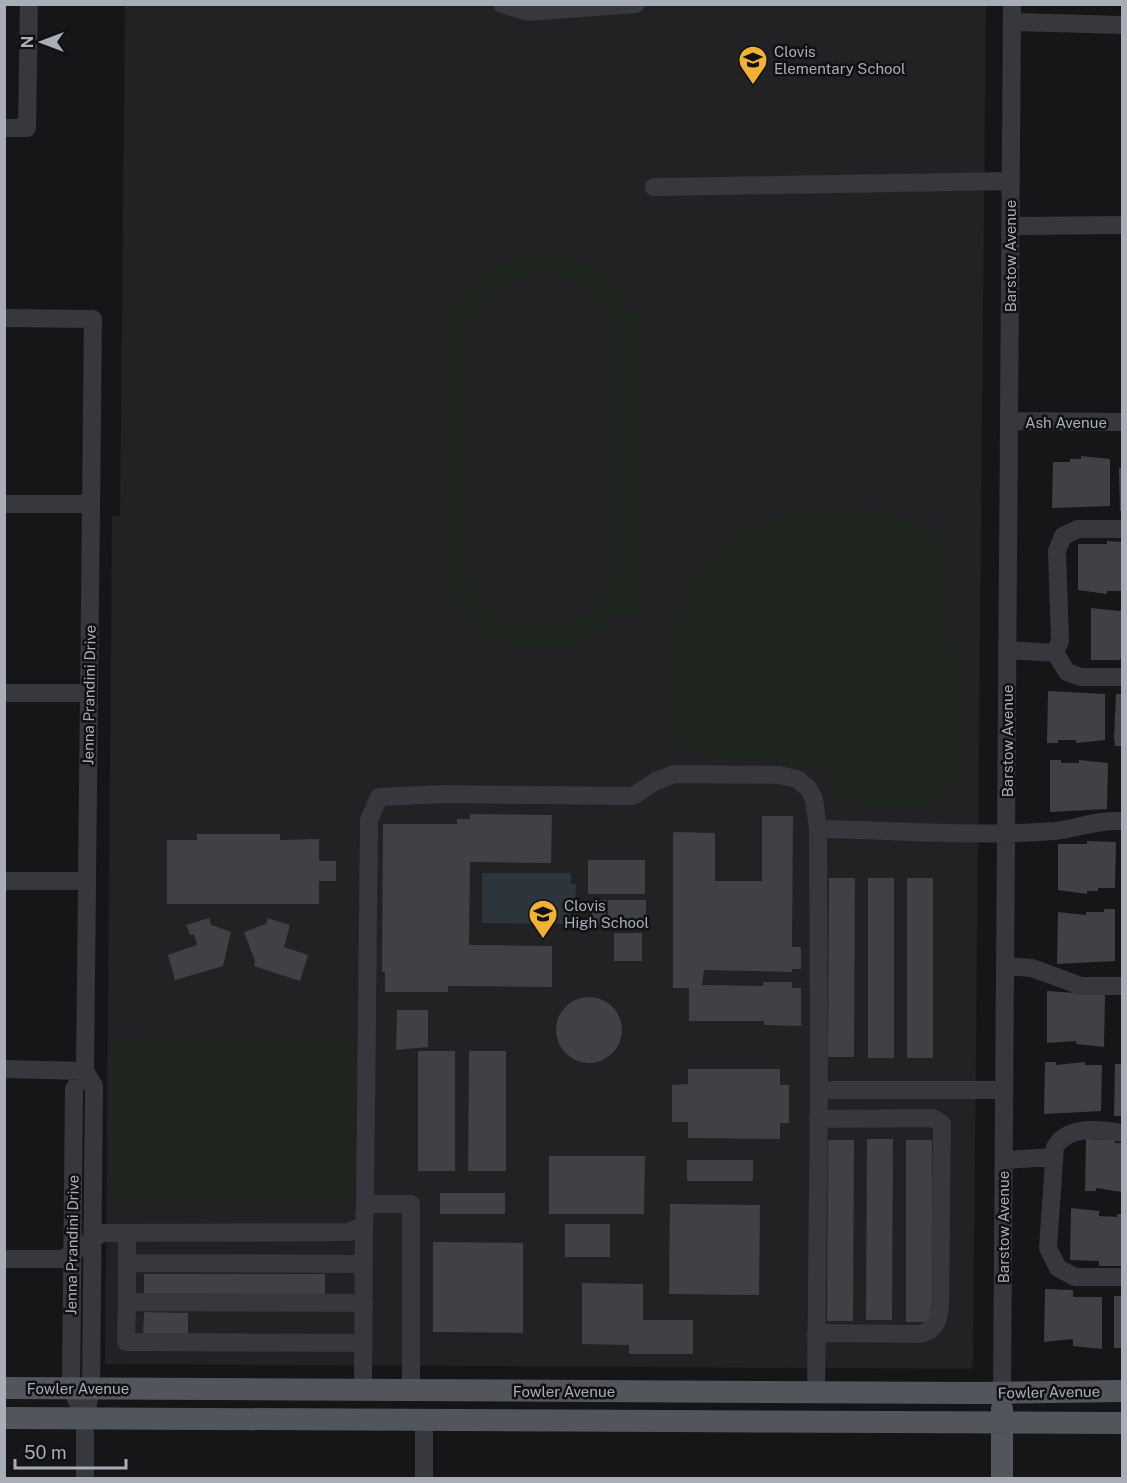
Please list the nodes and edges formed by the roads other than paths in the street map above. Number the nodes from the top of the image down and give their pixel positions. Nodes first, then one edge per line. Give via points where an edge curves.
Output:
1 (29, 4) edge
2 (502, 4) edge
3 (636, 4) edge
4 (1012, 13) edge
5 (1122, 25) edge
6 (4, 128) edge
7 (1011, 181) junction
8 (654, 186) dead end
9 (1122, 225) edge
10 (1011, 226) junction
11 (4, 318) edge
12 (1009, 422) junction
13 (1122, 422) edge
14 (4, 504) edge
15 (91, 504) junction
16 (1122, 529) edge
17 (1008, 650) junction
18 (1055, 654) junction
19 (1122, 677) edge
20 (4, 693) edge
21 (89, 693) junction
22 (1122, 821) edge
23 (818, 829) junction
24 (1006, 832) junction
25 (4, 881) edge
26 (87, 881) junction
27 (1005, 966) junction
28 (1122, 986) edge
29 (4, 1069) edge
30 (85, 1071) junction
31 (819, 1090) junction
32 (1004, 1090) junction
33 (818, 1119) junction
34 (1122, 1133) edge
35 (1054, 1157) junction
36 (1004, 1160) junction
37 (365, 1204) junction
38 (364, 1225) junction
39 (127, 1233) junction
40 (92, 1241) junction
41 (72, 1254) junction
42 (4, 1259) edge
43 (127, 1263) junction
44 (364, 1264) junction
45 (1122, 1277) edge
46 (127, 1302) junction
47 (364, 1303) junction
48 (816, 1333) junction
49 (363, 1343) junction
50 (4, 1388) edge
51 (81, 1388) junction
52 (363, 1389) junction
53 (411, 1390) junction
54 (636, 1391) junction
55 (816, 1391) junction
56 (1122, 1391) edge
57 (1002, 1393) junction
58 (4, 1418) edge
59 (85, 1419) junction
60 (116, 1419) junction
61 (424, 1421) junction
62 (1122, 1423) edge
63 (1002, 1424) junction
64 (85, 1479) edge
65 (424, 1479) edge
66 (1002, 1479) edge

1 - 6 street via 27,128
2 - 3 street via 528,12
4 - 5 street
4 - 7 street, Barstow Avenue
7 - 8 street
7 - 10 street, Barstow Avenue
9 - 10 street
10 - 12 street, Barstow Avenue
11 - 15 street, Jenna Prandini Drive via 93,319
12 - 13 street, Ash Avenue
12 - 17 street, Barstow Avenue
14 - 15 street
15 - 21 street, Jenna Prandini Drive
16 - 18 street via 1078,529 1063,536 1057,551 1060,642
17 - 18 street
17 - 24 street, Barstow Avenue
18 - 19 street via 1067,672 1081,677
20 - 21 street
21 - 26 street, Jenna Prandini Drive
22 - 24 street via 1098,820 1056,831
23 - 24 street
23 - 31 street
23 - 37 street via 808,788 797,779 779,775 674,774 633,796 379,797 369,820
24 - 27 street, Barstow Avenue
25 - 26 street
26 - 30 street, Jenna Prandini Drive
27 - 28 street via 1032,968 1081,986
27 - 32 street, Barstow Avenue
29 - 30 street
30 - 40 street, Jenna Prandini Drive via 94,1086
30 - 41 street, Jenna Prandini Drive via 74,1089
31 - 32 street
31 - 33 street
32 - 36 street, Barstow Avenue
33 - 48 street
33 - 48 street via 933,1118 942,1124 940,1306 935,1327 919,1334
34 - 35 street via 1071,1132 1061,1137
35 - 36 street
35 - 45 street via 1048,1248 1058,1268 1075,1277
36 - 57 street, Barstow Avenue
37 - 38 street
37 - 53 street via 411,1204
38 - 39 street via 349,1232
38 - 44 street
39 - 40 street via 102,1233
39 - 43 street
40 - 41 street
40 - 51 street, Jenna Prandini Drive
41 - 42 street via 63,1259
41 - 51 street, Jenna Prandini Drive
43 - 44 street
43 - 46 street
44 - 47 street
46 - 47 street
46 - 49 street via 126,1342
47 - 49 street
48 - 55 street
49 - 52 street
50 - 51 main road, Fowler Avenue
51 - 52 main road, Fowler Avenue
51 - 59 street
52 - 53 main road, Fowler Avenue
53 - 54 main road, Fowler Avenue
53 - 60 main road via 399,1404 387,1407 213,1407
54 - 55 main road, Fowler Avenue
54 - 61 main road via 550,1403 440,1403 432,1407
55 - 57 main road, Fowler Avenue
56 - 57 main road, Fowler Avenue
57 - 63 main road, Barstow Avenue
58 - 59 main road, Fowler Avenue
59 - 60 main road, Fowler Avenue
59 - 64 street
60 - 61 main road, Fowler Avenue
61 - 63 main road, Fowler Avenue
61 - 65 street
62 - 63 main road, Fowler Avenue
63 - 66 main road, Barstow Avenue

